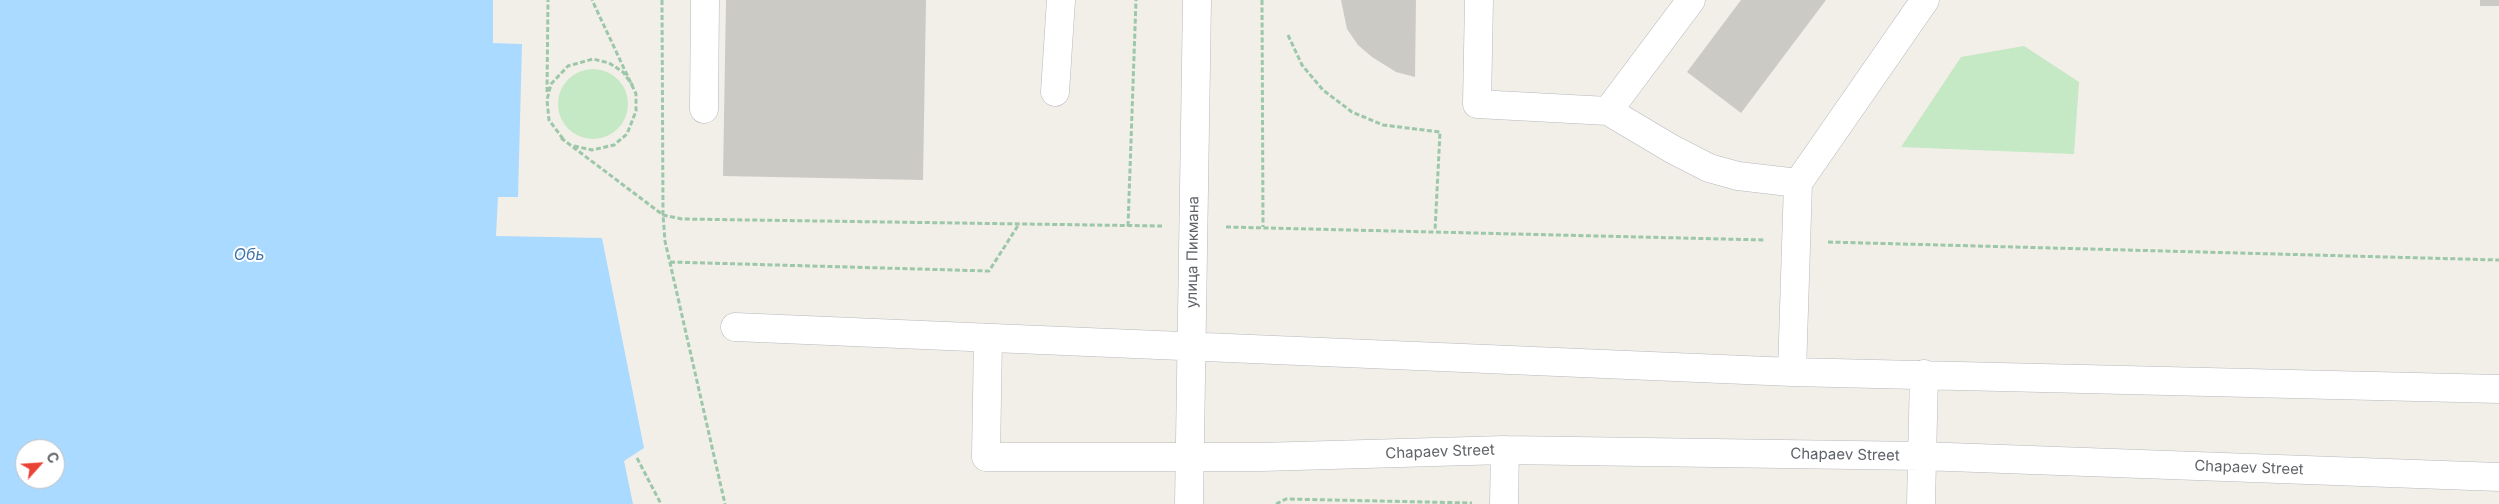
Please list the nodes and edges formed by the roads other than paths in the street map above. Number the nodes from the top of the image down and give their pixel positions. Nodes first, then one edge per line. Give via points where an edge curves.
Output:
1 (705, 0) edge
2 (1061, 0) edge
3 (1196, 0) edge
4 (1478, 0) edge
5 (1691, 0) edge
6 (1925, 0) edge
7 (1055, 92) dead end
8 (704, 109) dead end
9 (1608, 111) junction
10 (1798, 183) junction
11 (735, 327) dead end
12 (988, 338) junction
13 (1190, 347) junction
14 (1792, 372) junction
15 (1924, 374) junction
16 (2499, 389) edge
17 (1505, 450) junction
18 (1921, 456) junction
19 (1190, 457) junction
20 (2499, 477) edge
21 (1189, 504) edge
22 (1504, 504) edge
23 (1921, 504) edge

1 - 8 street
2 - 7 street
3 - 13 street, улица Пикмана
4 - 9 street via 1477,104
5 - 9 street
6 - 10 street
9 - 10 street via 1709,168 1738,176
10 - 14 street
11 - 12 street
12 - 13 street
12 - 19 street, Chapaev Street via 986,457
13 - 14 street
13 - 19 street, улица Пикмана
14 - 15 street
15 - 16 street
15 - 18 street
17 - 18 street, Chapaev Street
17 - 19 street, Chapaev Street
17 - 22 street
18 - 20 street, Chapaev Street
18 - 23 street
19 - 21 street, улица Пикмана

